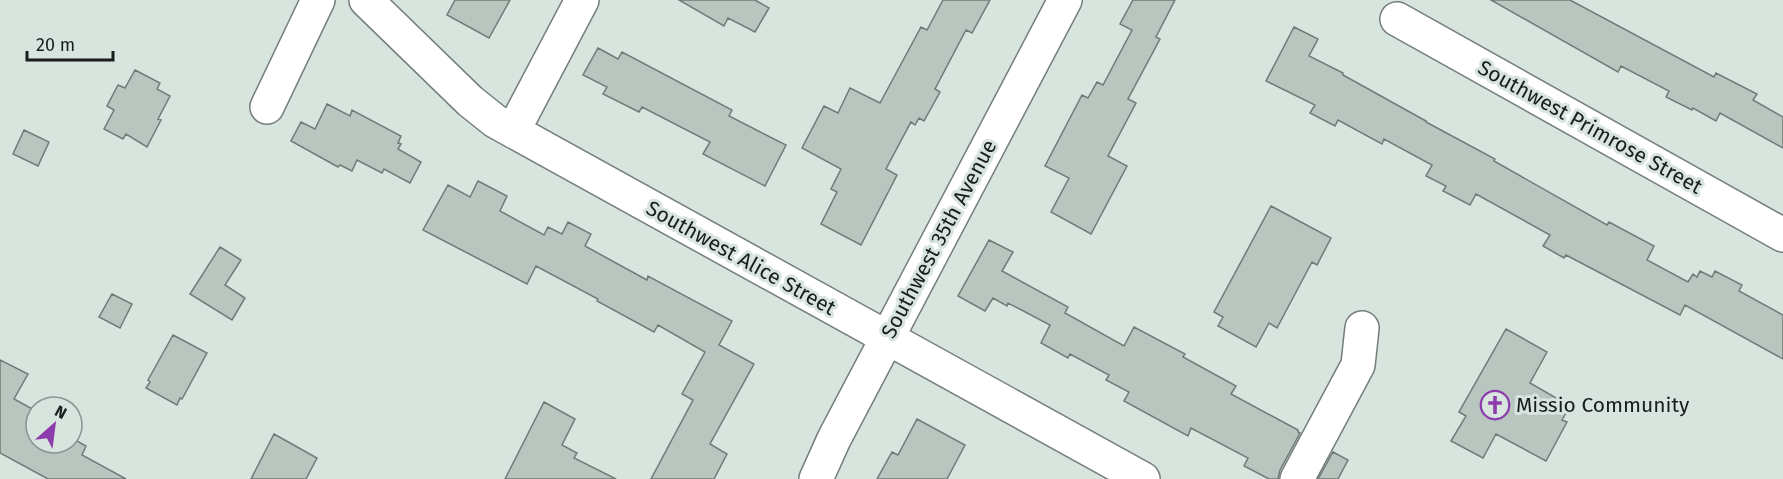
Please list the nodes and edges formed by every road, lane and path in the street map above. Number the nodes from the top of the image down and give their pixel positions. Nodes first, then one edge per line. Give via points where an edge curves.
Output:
1 (318, 0) edge
2 (366, 0) edge
3 (582, 0) edge
4 (1065, 0) edge
5 (1397, 19) dead end
6 (267, 107) dead end
7 (513, 131) junction
8 (1783, 235) edge
9 (1362, 328) dead end
10 (886, 338) junction
11 (816, 479) edge
12 (1143, 479) edge
13 (1297, 479) edge

1 - 6 street
2 - 7 street, Southwest Alice Street via 470,101
3 - 7 street
4 - 10 street, Southwest 35th Avenue
5 - 8 street, Southwest Primrose Street
7 - 10 street, Southwest Alice Street
9 - 13 street via 1358,365
10 - 11 street, Southwest 35th Avenue
10 - 12 street, Southwest Alice Street

